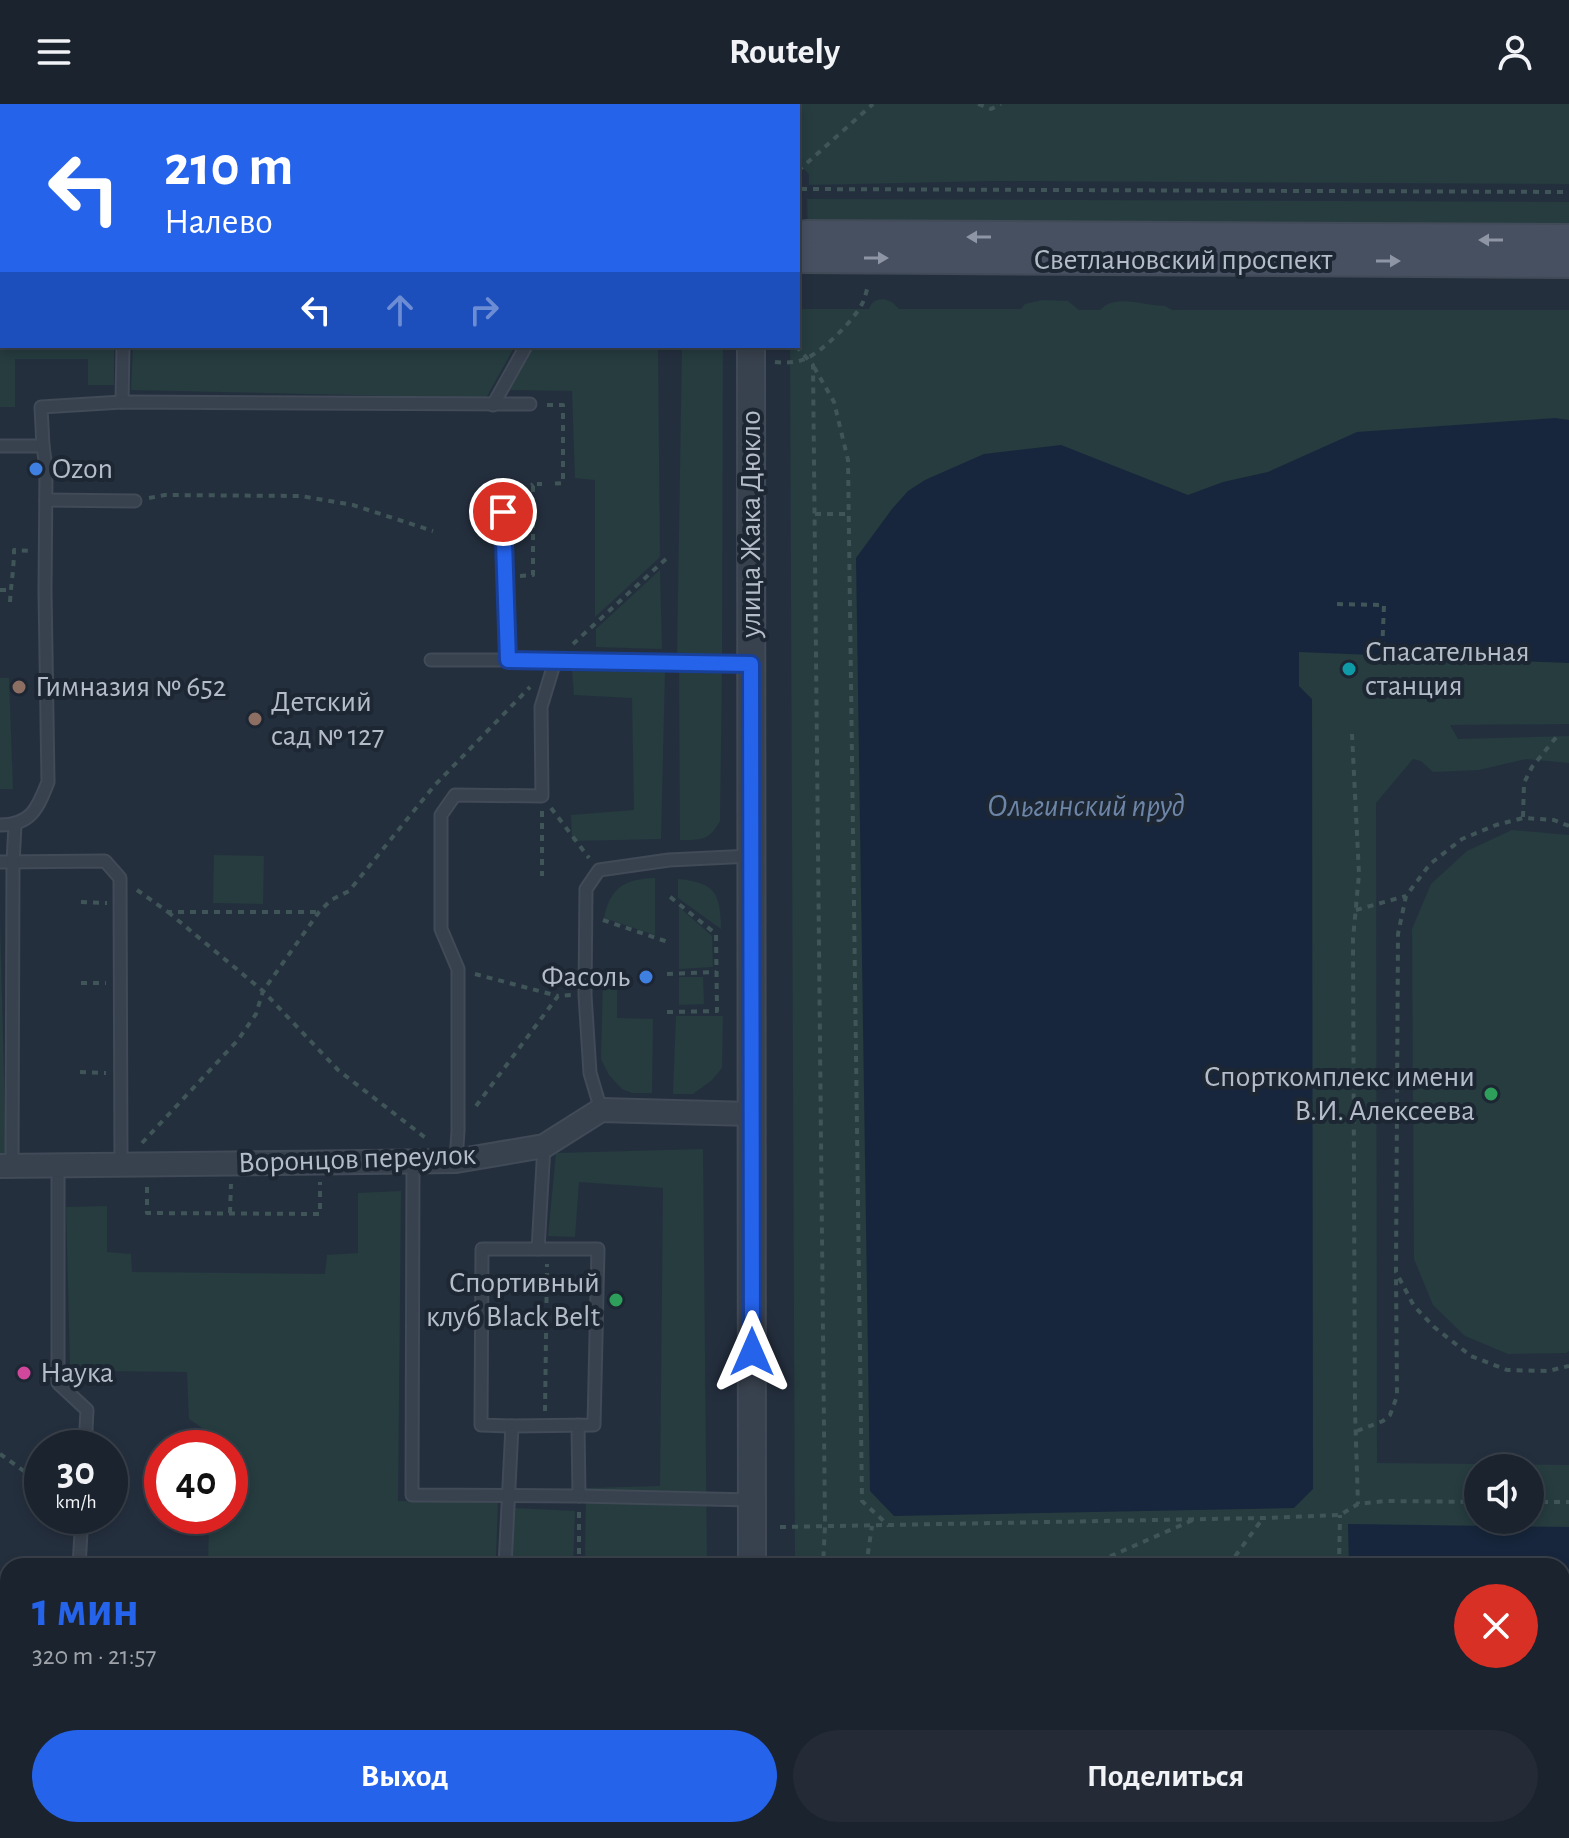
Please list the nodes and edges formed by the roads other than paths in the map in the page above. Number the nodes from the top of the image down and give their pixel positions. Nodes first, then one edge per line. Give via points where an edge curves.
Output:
1 (800, 236) edge
2 (1569, 240) edge
3 (800, 257) edge
4 (1569, 262) edge
5 (123, 348) edge
6 (525, 348) edge
7 (751, 348) edge
8 (122, 402) junction
9 (530, 404) road end
10 (493, 405) junction
11 (0, 446) edge
12 (43, 446) junction
13 (46, 500) junction
14 (135, 501) road end
15 (503, 512) road end
16 (431, 660) dead end
17 (508, 660) junction
18 (555, 661) junction
19 (751, 664) junction
20 (0, 825) edge
21 (15, 825) junction
22 (751, 856) junction
23 (0, 862) edge
24 (13, 862) junction
25 (601, 1110) junction
26 (751, 1114) junction
27 (544, 1146) junction
28 (456, 1161) junction
29 (413, 1162) junction
30 (121, 1165) junction
31 (6, 1166) edge
32 (58, 1166) junction
33 (543, 1249) junction
34 (578, 1425) junction
35 (512, 1426) junction
36 (86, 1430) edge
37 (509, 1495) junction
38 (579, 1496) junction
39 (752, 1500) junction
40 (81, 1534) edge
41 (79, 1558) edge
42 (505, 1558) edge
43 (752, 1558) edge

2 -> 1 main road, Светлановский проспект
3 -> 4 main road, Светлановский проспект
5 - 8 lane
6 - 10 lane
7 - 19 street, улица Жака Дюкло
8 - 10 lane
8 - 12 lane via 41,407
9 - 10 lane
11 - 12 lane
12 - 13 lane
13 - 14 lane
13 - 21 lane via 48,782 37,810
15 - 17 lane
16 - 17 lane
17 - 18 lane
18 - 19 lane
18 - 28 lane via 541,707 542,796 455,795 441,815 441,929 458,969
19 - 22 street, улица Жака Дюкло
20 - 21 lane
21 - 24 lane
22 - 25 lane via 599,870 586,889 590,1073
22 - 26 street, улица Жака Дюкло
23 - 24 lane
24 - 30 lane via 105,861 120,878
24 - 31 lane
25 - 26 street
25 - 27 street, Воронцов переулок
26 - 39 street, улица Жака Дюкло
27 - 28 street, Воронцов переулок
27 - 33 lane
28 - 29 street, Воронцов переулок
29 - 30 street, Воронцов переулок
29 - 37 lane via 412,1495
30 - 32 street, Воронцов переулок
31 - 32 street, Воронцов переулок
32 - 36 lane via 58,1383 87,1410
33 - 34 lane via 598,1249 594,1425
33 - 35 lane via 482,1249 481,1425
34 - 35 lane
34 - 38 lane
35 - 37 lane
37 - 38 lane
37 - 42 lane
38 - 39 lane
39 - 43 street, улица Жака Дюкло
40 - 41 lane

